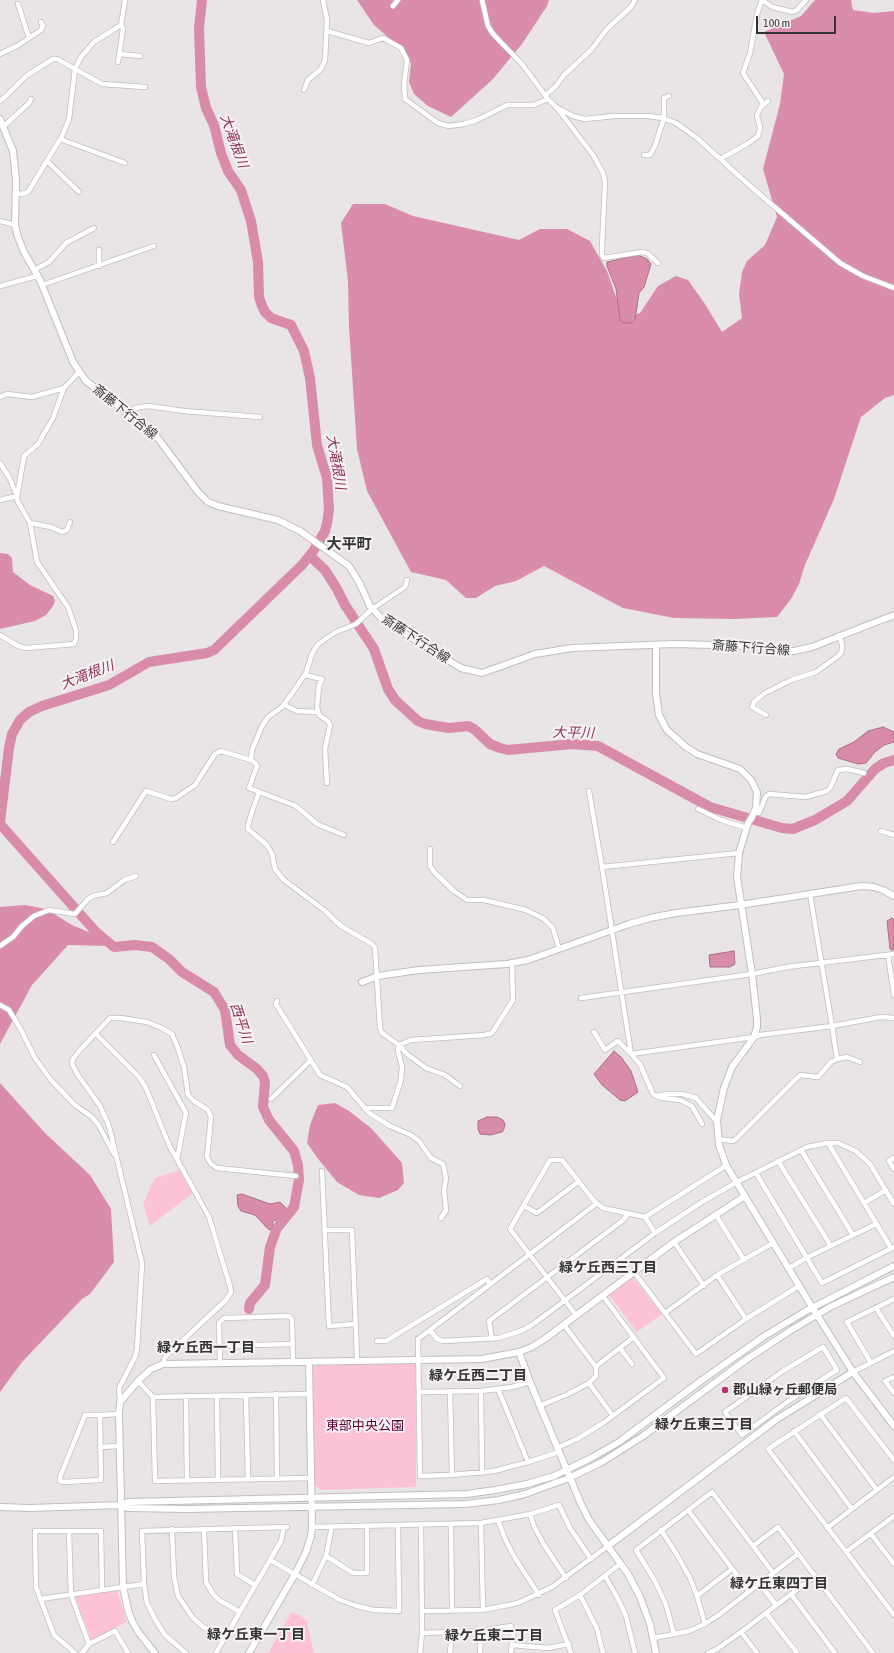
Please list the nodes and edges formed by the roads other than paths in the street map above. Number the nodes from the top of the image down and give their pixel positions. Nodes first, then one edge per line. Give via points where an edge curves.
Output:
1 (125, 0) edge
2 (324, 0) edge
3 (398, 0) edge
4 (482, 0) edge
5 (635, 0) edge
6 (762, 0) edge
7 (806, 0) edge
8 (18, 4) dead end
9 (393, 6) dead end
10 (41, 22) dead end
11 (121, 25) junction
12 (327, 31) junction
13 (29, 38) junction
14 (0, 54) edge
15 (119, 54) junction
16 (140, 56) dead end
17 (118, 62) dead end
18 (75, 69) junction
19 (145, 87) dead end
20 (304, 90) dead end
21 (669, 96) dead end
22 (547, 97) junction
23 (31, 99) dead end
24 (0, 100) edge
25 (556, 107) junction
26 (664, 118) junction
27 (0, 119) edge
28 (4, 126) junction
29 (60, 139) junction
30 (644, 154) dead end
31 (720, 159) junction
32 (47, 161) junction
33 (125, 163) dead end
34 (79, 192) dead end
35 (15, 193) junction
36 (0, 222) edge
37 (15, 225) junction
38 (94, 228) dead end
39 (154, 246) dead end
40 (99, 250) dead end
41 (658, 263) dead end
42 (99, 266) junction
43 (36, 273) junction
44 (42, 285) junction
45 (0, 286) edge
46 (894, 288) edge
47 (79, 372) junction
48 (64, 388) junction
49 (0, 397) edge
50 (127, 412) junction
51 (260, 417) dead end
52 (0, 463) edge
53 (17, 496) junction
54 (0, 500) edge
55 (70, 522) dead end
56 (30, 523) junction
57 (407, 580) dead end
58 (372, 610) junction
59 (894, 615) edge
60 (0, 635) edge
61 (839, 635) junction
62 (656, 645) junction
63 (304, 675) junction
64 (284, 705) junction
65 (318, 712) junction
66 (766, 715) dead end
67 (251, 760) junction
68 (864, 773) dead end
69 (328, 783) dead end
70 (589, 791) dead end
71 (259, 792) junction
72 (698, 809) dead end
73 (750, 820) junction
74 (881, 831) dead end
75 (344, 835) dead end
76 (894, 835) edge
77 (113, 842) dead end
78 (430, 849) dead end
79 (739, 853) junction
80 (602, 867) junction
81 (136, 876) dead end
82 (810, 894) junction
83 (894, 896) edge
84 (740, 905) junction
85 (611, 930) junction
86 (0, 946) edge
87 (559, 949) junction
88 (894, 954) edge
89 (888, 955) junction
90 (512, 963) junction
91 (821, 964) junction
92 (752, 974) junction
93 (378, 976) junction
94 (362, 982) dead end
95 (621, 993) junction
96 (894, 995) edge
97 (581, 998) dead end
98 (277, 1001) dead end
99 (0, 1005) edge
100 (894, 1018) edge
101 (832, 1026) junction
102 (594, 1032) dead end
103 (96, 1034) junction
104 (754, 1037) junction
105 (399, 1045) junction
106 (631, 1054) junction
107 (154, 1055) dead end
108 (837, 1058) junction
109 (310, 1060) junction
110 (860, 1062) dead end
111 (460, 1086) dead end
112 (656, 1096) junction
113 (271, 1099) dead end
114 (365, 1108) junction
115 (717, 1122) junction
116 (702, 1124) dead end
117 (718, 1139) junction
118 (828, 1143) junction
119 (801, 1150) junction
120 (894, 1158) edge
121 (116, 1159) junction
122 (177, 1159) junction
123 (778, 1161) junction
124 (727, 1165) junction
125 (894, 1169) edge
126 (322, 1171) dead end
127 (756, 1173) junction
128 (296, 1176) dead end
129 (578, 1182) junction
130 (737, 1182) junction
131 (886, 1190) junction
132 (746, 1196) junction
133 (864, 1203) junction
134 (596, 1204) junction
135 (894, 1204) edge
136 (524, 1206) junction
137 (628, 1214) junction
138 (716, 1215) junction
139 (645, 1217) junction
140 (441, 1218) dead end
141 (876, 1224) junction
142 (325, 1230) junction
143 (655, 1233) junction
144 (853, 1235) junction
145 (674, 1242) junction
146 (773, 1243) junction
147 (830, 1246) junction
148 (892, 1248) edge
149 (530, 1254) junction
150 (806, 1258) junction
151 (744, 1260) junction
152 (894, 1266) edge
153 (789, 1268) junction
154 (634, 1272) junction
155 (717, 1276) junction
156 (894, 1277) edge
157 (548, 1278) junction
158 (490, 1284) junction
159 (704, 1286) junction
160 (800, 1286) junction
161 (603, 1296) junction
162 (565, 1300) junction
163 (894, 1300) edge
164 (812, 1307) junction
165 (876, 1308) junction
166 (665, 1314) junction
167 (576, 1315) junction
168 (816, 1315) junction
169 (746, 1319) junction
170 (355, 1324) junction
171 (564, 1325) junction
172 (430, 1330) junction
173 (894, 1336) edge
174 (634, 1337) junction
175 (492, 1339) junction
176 (377, 1341) dead end
177 (293, 1344) junction
178 (219, 1346) junction
179 (620, 1348) junction
180 (894, 1351) edge
181 (519, 1352) junction
182 (357, 1360) junction
183 (419, 1360) junction
184 (293, 1362) junction
185 (309, 1362) junction
186 (220, 1363) junction
187 (871, 1363) junction
188 (163, 1364) junction
189 (632, 1364) dead end
190 (596, 1367) junction
191 (853, 1372) junction
192 (894, 1377) edge
193 (138, 1381) junction
194 (530, 1382) junction
195 (589, 1383) junction
196 (498, 1389) junction
197 (450, 1391) junction
198 (481, 1391) junction
199 (805, 1391) junction
200 (419, 1392) junction
201 (894, 1393) edge
202 (276, 1394) junction
203 (310, 1394) junction
204 (246, 1395) junction
205 (186, 1396) junction
206 (217, 1396) junction
207 (152, 1397) junction
208 (810, 1397) junction
209 (120, 1402) junction
210 (540, 1406) junction
211 (773, 1412) junction
212 (119, 1414) junction
213 (820, 1414) junction
214 (100, 1415) junction
215 (613, 1416) junction
216 (777, 1419) junction
217 (894, 1426) edge
218 (794, 1431) junction
219 (119, 1446) junction
220 (100, 1447) junction
221 (558, 1450) junction
222 (894, 1460) edge
223 (528, 1462) junction
224 (566, 1471) junction
225 (482, 1473) junction
226 (452, 1475) junction
227 (894, 1477) edge
228 (278, 1478) junction
229 (311, 1478) junction
230 (569, 1478) junction
231 (218, 1479) junction
232 (248, 1479) junction
233 (187, 1480) junction
234 (877, 1490) junction
235 (312, 1498) junction
236 (121, 1505) junction
237 (0, 1507) edge
238 (312, 1507) junction
239 (852, 1509) junction
240 (688, 1510) junction
241 (530, 1514) junction
242 (894, 1516) edge
243 (498, 1520) junction
244 (481, 1523) junction
245 (451, 1524) junction
246 (398, 1525) junction
247 (421, 1525) junction
248 (332, 1526) junction
249 (367, 1526) junction
250 (312, 1527) junction
251 (235, 1528) junction
252 (827, 1528) junction
253 (172, 1529) junction
254 (204, 1529) junction
255 (661, 1530) junction
256 (69, 1531) junction
257 (871, 1534) junction
258 (608, 1546) junction
259 (753, 1546) junction
260 (846, 1552) junction
261 (798, 1554) junction
262 (326, 1556) junction
263 (591, 1559) junction
264 (270, 1560) junction
265 (620, 1564) junction
266 (894, 1564) edge
267 (732, 1569) junction
268 (773, 1573) junction
269 (295, 1574) junction
270 (605, 1576) junction
271 (815, 1576) junction
272 (566, 1578) junction
273 (759, 1583) junction
274 (144, 1584) junction
275 (312, 1584) junction
276 (255, 1586) junction
277 (123, 1587) junction
278 (102, 1590) junction
279 (749, 1591) junction
280 (539, 1594) junction
281 (791, 1594) junction
282 (71, 1595) junction
283 (580, 1595) junction
284 (697, 1596) junction
285 (40, 1599) junction
286 (776, 1605) junction
287 (452, 1610) junction
288 (482, 1610) junction
289 (422, 1611) junction
290 (240, 1612) junction
291 (766, 1613) junction
292 (894, 1615) edge
293 (705, 1624) junction
294 (481, 1631) junction
295 (452, 1632) junction
296 (742, 1632) junction
297 (422, 1633) junction
298 (674, 1634) junction
299 (654, 1638) junction
300 (224, 1639) junction
301 (89, 1644) junction
302 (569, 1644) junction
303 (512, 1645) junction
304 (543, 1650) edge
305 (718, 1651) edge
306 (75, 1653) edge
307 (82, 1653) edge
308 (128, 1653) edge
309 (155, 1653) edge
310 (186, 1653) edge
311 (216, 1653) edge
312 (248, 1653) edge
313 (420, 1653) edge
314 (450, 1653) edge
315 (480, 1653) edge
316 (511, 1653) edge
317 (571, 1653) edge
318 (604, 1653) edge
319 (635, 1653) edge
320 (656, 1653) edge
321 (708, 1653) edge
322 (757, 1653) edge
323 (796, 1653) edge
324 (835, 1653) edge
325 (873, 1653) edge

1 - 11 street
2 - 12 street
3 - 9 street
4 - 22 street via 488,26 493,34 522,64
5 - 22 street via 591,50 564,75
6 - 7 street via 772,7 792,12
6 - 31 street via 758,7 750,53 743,73 766,103 757,115 760,128 758,136
8 - 13 street
10 - 13 street via 42,28
11 - 15 street via 123,29
11 - 18 street via 90,46
12 - 20 street via 326,60 319,71 308,80
12 - 22 street via 369,43 383,38 401,48 407,60 405,99 444,125 464,124 507,105 534,104
13 - 14 street
15 - 16 street
15 - 17 street
18 - 19 street via 102,84
18 - 24 street via 57,59 49,60 26,76
18 - 29 street via 70,119
21 - 26 street via 664,98
22 - 25 street
23 - 28 street
25 - 26 street via 585,119 614,116
25 - 41 street via 593,155 606,182 602,255 604,258 642,252 647,253
26 - 30 street via 650,155
26 - 31 street via 685,129
27 - 28 street, 斎藤下行合線
28 - 35 street, 斎藤下行合線 via 13,151
29 - 32 street
29 - 33 street
31 - 46 street via 840,263 863,276
32 - 34 street
32 - 35 street via 28,192
35 - 37 street, 斎藤下行合線
36 - 37 street
37 - 43 street, 斎藤下行合線 via 24,252
38 - 43 street via 66,243
39 - 42 street
40 - 42 street
42 - 44 street
43 - 44 street, 斎藤下行合線
43 - 45 street
44 - 47 street, 斎藤下行合線
47 - 48 street
47 - 50 street, 斎藤下行合線 via 95,388
48 - 49 street via 32,397 7,394
48 - 53 street via 53,418 38,444 24,456
50 - 51 street via 148,406
50 - 58 street, 斎藤下行合線 via 154,433 208,502 278,520 331,552 352,570
52 - 53 street
53 - 54 street
53 - 56 street
55 - 56 street via 67,530 62,532
56 - 60 street via 37,562 68,607 76,630 76,639 74,644 26,648
57 - 58 street via 405,587
58 - 62 street, 斎藤下行合線 via 387,623 461,668 477,672 552,650
58 - 63 street via 356,624 336,632 318,644
59 - 61 street, 斎藤下行合線
61 - 62 street, 斎藤下行合線 via 812,647 794,651 754,646
61 - 66 street via 842,650 838,656 816,672 791,680 754,702 752,707
62 - 73 street via 656,694 663,723 675,738 697,754 740,769 746,774 757,792 756,808
63 - 64 street
63 - 65 street via 322,679 319,686
64 - 65 street via 297,711
64 - 67 street via 268,717 262,726 252,750
65 - 69 street via 330,725 325,749
67 - 71 street via 257,766 249,788
67 - 77 street via 221,751 215,754 195,785 176,798 171,800 146,791
68 - 73 street via 847,769 838,770 830,788 806,797 768,794 759,813
70 - 80 street
71 - 75 street via 296,806 317,824
71 - 93 street via 248,829 267,845 275,869 284,880 341,926 372,944 375,948
72 - 73 street via 721,820
73 - 79 street
74 - 76 street
78 - 87 street via 430,866 460,896 467,900 484,900 526,910 544,919 553,928
79 - 80 street
79 - 84 street via 737,877
80 - 85 street
81 - 86 street via 124,880 107,893 88,899 75,914 49,910 34,916
82 - 83 street via 862,886 883,890
82 - 84 street
82 - 91 street
84 - 85 street via 650,918
84 - 92 street
85 - 87 street
85 - 95 street
87 - 90 street
88 - 89 street
89 - 91 street
89 - 96 street
90 - 93 street via 419,970
90 - 105 street via 513,1000 492,1033 485,1036 411,1040
91 - 92 street
91 - 101 street
92 - 95 street
92 - 104 street via 757,1018
93 - 94 street
93 - 105 street via 380,1032
95 - 97 street
95 - 106 street
98 - 109 street via 276,1004
99 - 121 street via 9,1010 50,1080 98,1124
100 - 101 street via 882,1017
101 - 104 street
101 - 108 street
102 - 106 street via 605,1050 618,1041
103 - 121 street via 79,1050 72,1064 104,1114
103 - 122 street via 146,1088 162,1131
103 - 128 street via 110,1018 121,1018 147,1022 172,1034 184,1067 188,1095 208,1110 211,1117 207,1157 211,1164 217,1168
104 - 106 street
104 - 115 street via 732,1067 724,1088
105 - 111 street via 418,1062 445,1075
105 - 114 street via 401,1080 392,1108
106 - 112 street via 640,1064
107 - 122 street via 186,1113
108 - 110 street via 847,1057
108 - 117 street via 818,1077 800,1074 737,1138 730,1141
109 - 113 street
109 - 114 street via 320,1075 347,1087
112 - 115 street via 683,1094 696,1098
112 - 116 street via 680,1100 692,1106
114 - 140 street via 380,1120 411,1135 419,1141 431,1158 444,1166 446,1210
115 - 117 street
117 - 124 street
118 - 119 street
118 - 131 street via 838,1143 862,1155
118 - 133 street
119 - 123 street
119 - 144 street
120 - 125 street via 889,1161
121 - 209 street via 142,1263 137,1349 119,1388
122 - 188 street via 209,1217 231,1292 223,1303 166,1357
123 - 127 street
123 - 147 street
124 - 130 street
124 - 139 street
126 - 142 street
127 - 130 street
127 - 150 street
129 - 134 street
129 - 136 street via 537,1213
129 - 136 street via 562,1160 550,1160
130 - 132 street
130 - 143 street
131 - 133 street
131 - 135 street
132 - 138 street
132 - 146 street
133 - 141 street
134 - 137 street via 610,1211
134 - 149 street
136 - 149 street via 510,1229
137 - 139 street
137 - 157 street
138 - 145 street
138 - 151 street
139 - 143 street
141 - 144 street
141 - 148 street
142 - 170 street via 352,1230
142 - 170 street via 328,1326
143 - 162 street
144 - 147 street
145 - 154 street
145 - 159 street
146 - 151 street
146 - 153 street
147 - 150 street
148 - 150 street via 822,1283
149 - 157 street
149 - 158 street
150 - 153 street
151 - 155 street
152 - 164 street
153 - 160 street
154 - 161 street
154 - 166 street
155 - 159 street
155 - 169 street
156 - 168 street
157 - 162 street
157 - 175 street via 490,1321
158 - 172 street
158 - 176 street via 487,1279 386,1341
159 - 166 street
160 - 164 street
160 - 169 street
161 - 167 street
161 - 174 street
162 - 167 street
162 - 175 street via 523,1330 510,1336
163 - 165 street
164 - 168 street
164 - 224 street via 763,1337 619,1442
165 - 173 street
165 - 187 street via 847,1322
166 - 169 street via 696,1354
167 - 171 street
168 - 191 street
168 - 230 street via 747,1358 620,1452
170 - 182 street
171 - 181 street
171 - 190 street
172 - 175 street via 443,1341
172 - 183 street via 418,1339
174 - 179 street
174 - 215 street via 664,1378
177 - 178 street
177 - 178 street via 292,1319 289,1316 281,1316 224,1318 219,1323
177 - 184 street
178 - 186 street
179 - 189 street
179 - 190 street
180 - 187 street
181 - 183 street via 482,1359
181 - 194 street
182 - 183 street
182 - 185 street
183 - 200 street
184 - 185 street
184 - 186 street
185 - 203 street
186 - 188 street
187 - 191 street
188 - 193 street via 151,1369
190 - 195 street via 596,1376
191 - 208 street
191 - 217 street
192 - 201 street via 885,1381
193 - 207 street
193 - 209 street
194 - 196 street
194 - 210 street
195 - 210 street
195 - 215 street
196 - 198 street
196 - 223 street
197 - 198 street
197 - 200 street
197 - 226 street
198 - 225 street
199 - 208 street
199 - 211 street
199 - 211 street via 837,1370 823,1348 724,1412 742,1435
200 - 226 street via 420,1476
202 - 203 street
202 - 204 street
202 - 228 street
203 - 229 street
204 - 206 street
204 - 232 street
205 - 206 street
205 - 207 street
205 - 233 street
206 - 231 street
207 - 233 street via 154,1479
208 - 216 street
209 - 212 street
210 - 221 street
211 - 216 street
212 - 214 street
212 - 219 street
213 - 218 street
213 - 222 street via 846,1398
213 - 234 street
214 - 220 street
214 - 220 street via 85,1415 60,1481 101,1480
215 - 221 street
216 - 258 street
218 - 239 street
218 - 252 street via 768,1449
219 - 220 street
219 - 236 street
221 - 223 street
221 - 224 street
223 - 225 street
224 - 230 street
224 - 235 street via 527,1484 467,1494
225 - 226 street
227 - 234 street
228 - 229 street
228 - 232 street
229 - 235 street
230 - 238 street via 525,1494 465,1504
230 - 258 street via 589,1520
231 - 232 street
231 - 233 street
234 - 239 street
235 - 236 street via 128,1502
235 - 238 street
236 - 237 street
236 - 238 street via 128,1508
236 - 277 street
238 - 250 street
239 - 252 street
240 - 255 street
240 - 259 street via 712,1492
240 - 267 street
241 - 243 street
241 - 263 street via 559,1505 570,1528
241 - 272 street via 544,1545
242 - 257 street
243 - 244 street
243 - 280 street via 511,1552
244 - 245 street
244 - 288 street
245 - 247 street
245 - 287 street
246 - 247 street
246 - 249 street
246 - 275 street via 399,1611 357,1606 340,1600
247 - 289 street
248 - 249 street
248 - 250 street
248 - 262 street
249 - 262 street via 367,1573 353,1573
250 - 269 street via 308,1547
251 - 254 street
251 - 264 street via 285,1527 281,1541
251 - 276 street via 237,1574
252 - 260 street
253 - 254 street
253 - 274 street via 142,1531
253 - 300 street via 174,1577 178,1596 193,1618
254 - 290 street via 206,1582 219,1600
255 - 284 street via 676,1553
255 - 298 street via 636,1550 666,1605
256 - 278 street via 101,1531
256 - 282 street
256 - 285 street via 35,1532 36,1587
257 - 260 street
257 - 266 street
258 - 263 street
258 - 265 street
259 - 261 street via 778,1527
259 - 268 street
260 - 292 street
261 - 268 street
261 - 271 street
262 - 275 street
263 - 272 street
264 - 269 street
264 - 276 street
265 - 270 street
265 - 299 street via 640,1597
267 - 279 street
267 - 284 street
268 - 273 street
269 - 275 street
269 - 312 street
270 - 283 street
270 - 319 street via 626,1616
271 - 281 street
271 - 325 street
272 - 280 street
273 - 279 street
273 - 286 street
274 - 277 street
274 - 310 street via 147,1603 156,1621 171,1641
276 - 290 street
277 - 278 street
277 - 309 street via 132,1621
278 - 282 street
279 - 293 street
280 - 288 street via 518,1603
281 - 286 street
281 - 324 street
282 - 285 street
282 - 301 street
283 - 302 street via 555,1610
283 - 318 street via 597,1629
284 - 293 street
285 - 306 street via 54,1635
286 - 291 street
287 - 288 street
287 - 289 street
289 - 297 street
290 - 300 street
291 - 296 street
291 - 323 street
293 - 298 street
294 - 295 street
294 - 303 street via 511,1626
294 - 315 street
295 - 297 street
295 - 314 street
296 - 305 street
296 - 322 street
297 - 313 street
298 - 299 street
299 - 320 street
300 - 311 street
301 - 307 street
301 - 308 street via 115,1631
302 - 304 street
302 - 317 street
303 - 304 street
303 - 316 street
305 - 321 street

